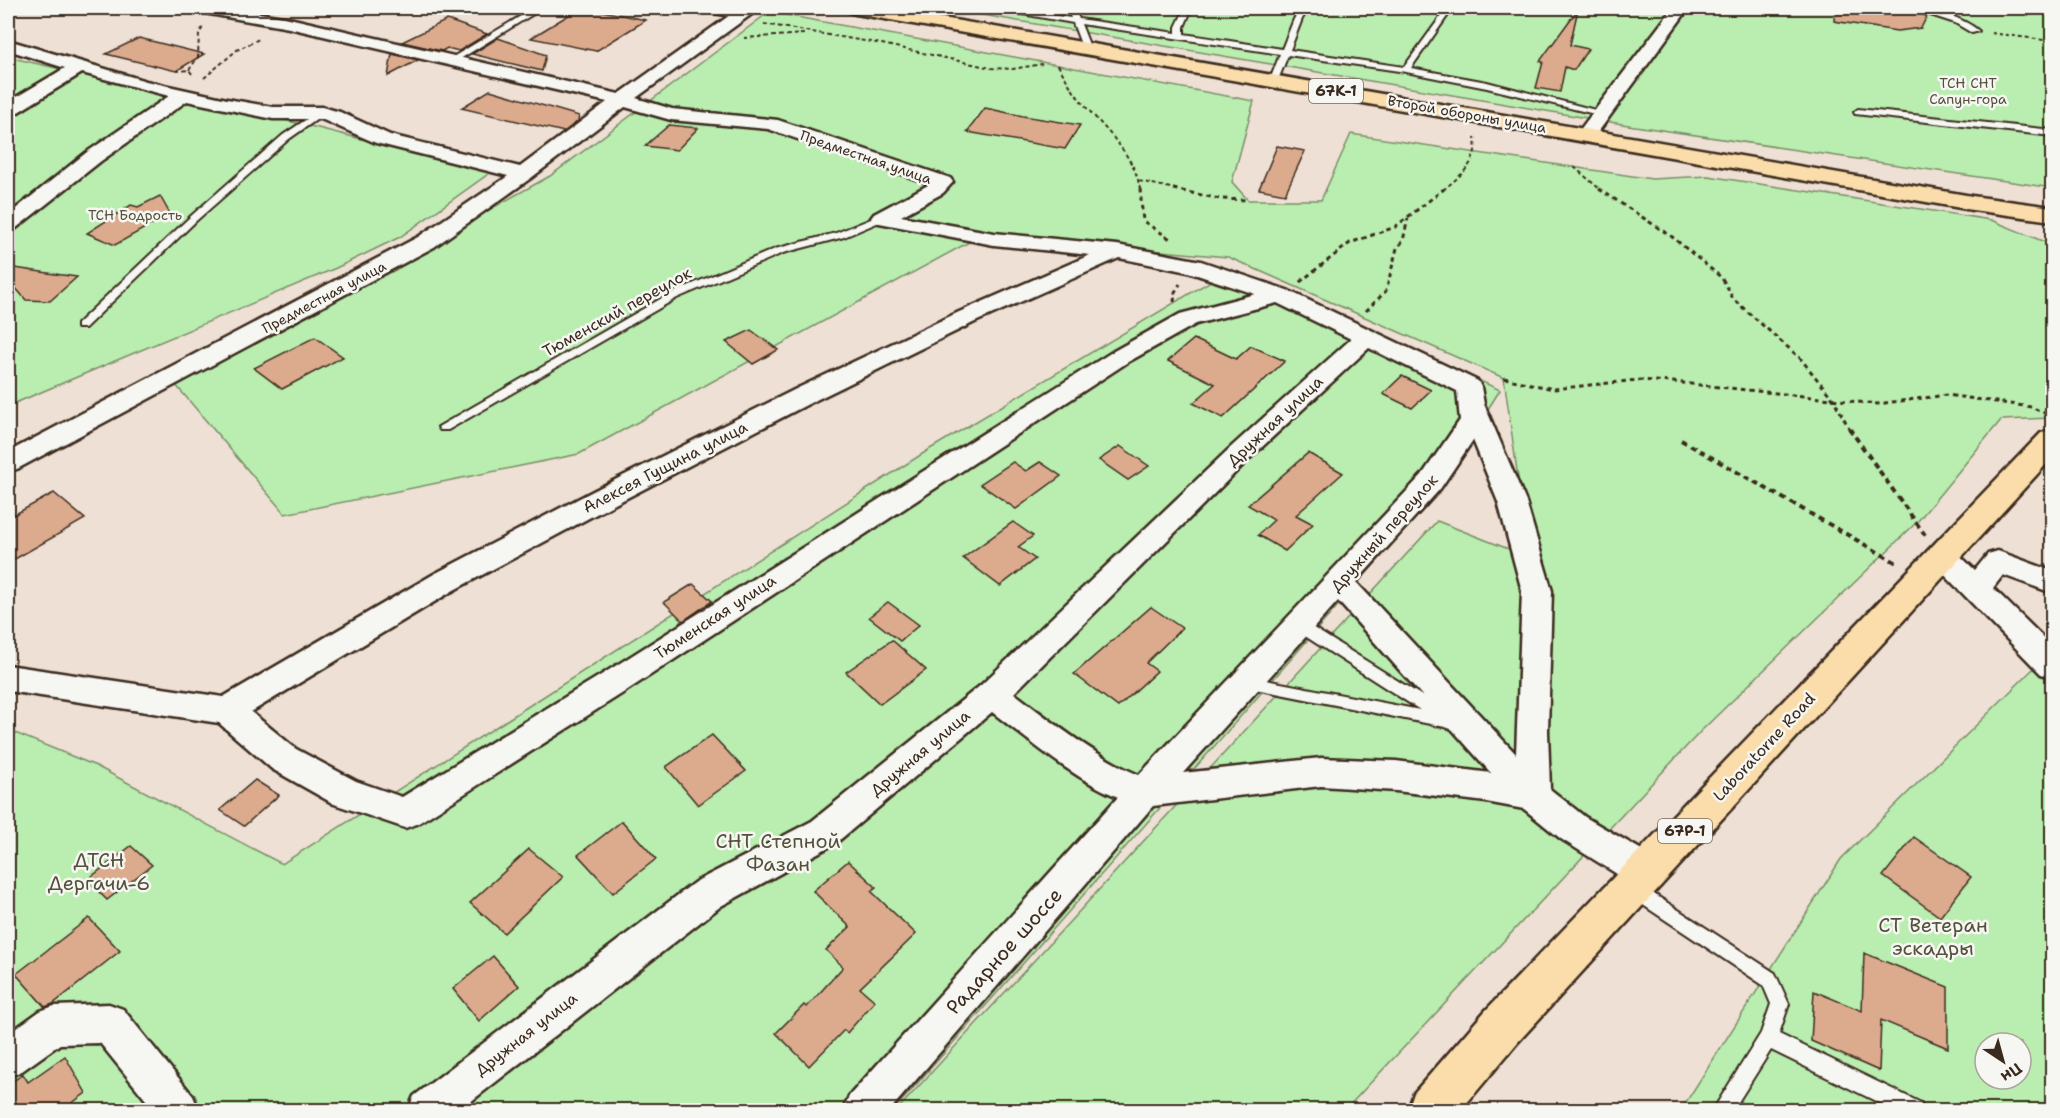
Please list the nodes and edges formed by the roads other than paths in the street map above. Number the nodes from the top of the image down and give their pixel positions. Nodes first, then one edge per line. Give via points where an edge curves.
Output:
1 (205, 8) edge
2 (539, 8) edge
3 (699, 8) edge
4 (856, 8) edge
5 (991, 8) edge
6 (1071, 8) edge
7 (1189, 8) edge
8 (1306, 8) edge
9 (1450, 8) edge
10 (1681, 8) edge
11 (1913, 8) edge
12 (748, 15) edge
13 (1077, 22) junction
14 (1975, 31) road end
15 (1180, 36) junction
16 (8, 45) edge
17 (1086, 46) junction
18 (1286, 52) junction
19 (452, 60) junction
20 (80, 66) junction
21 (1406, 70) junction
22 (1274, 80) junction
23 (185, 94) junction
24 (622, 100) junction
25 (8, 110) edge
26 (1858, 112) dead end
27 (322, 113) junction
28 (1603, 113) junction
29 (2052, 133) edge
30 (1586, 135) junction
31 (524, 174) junction
32 (1972, 203) junction
33 (2052, 214) edge
34 (881, 218) junction
35 (8, 225) edge
36 (2052, 236) edge
37 (1117, 251) junction
38 (1279, 295) junction
39 (1367, 324) junction
40 (81, 326) dead end
41 (1471, 404) junction
42 (444, 427) dead end
43 (2052, 440) edge
44 (8, 463) edge
45 (1931, 558) junction
46 (2052, 582) edge
47 (1339, 583) junction
48 (1976, 589) junction
49 (1299, 625) junction
50 (2052, 665) edge
51 (8, 678) edge
52 (1245, 682) junction
53 (992, 694) junction
54 (227, 711) junction
55 (1451, 722) junction
56 (1486, 744) junction
57 (1144, 792) junction
58 (1533, 796) junction
59 (1639, 880) junction
60 (1768, 1038) junction
61 (8, 1057) edge
62 (179, 1110) edge
63 (428, 1110) edge
64 (863, 1110) edge
65 (1431, 1110) edge
66 (1722, 1110) edge
67 (1914, 1110) edge

1 - 19 street
2 - 19 lane
3 - 12 lane
4 - 17 main road, Второй обороны улица / 67К-1
5 - 13 lane
6 - 13 lane
7 - 15 lane
8 - 18 lane
9 - 21 lane
10 - 28 street
11 - 14 lane via 1958,21
12 - 24 street, Предместная улица
13 - 15 lane
13 - 17 lane
15 - 18 lane
16 - 20 street
17 - 22 main road, Второй обороны улица / 67К-1
18 - 21 lane
18 - 22 lane
19 - 24 street
20 - 23 street
20 - 25 street
21 - 28 lane
22 - 30 main road, Второй обороны улица / 67К-1
23 - 27 street via 273,113
23 - 35 street via 93,157
24 - 31 street, Предместная улица
24 - 34 street, Предместная улица via 671,114 771,124 943,182
26 - 29 lane
27 - 31 street via 383,139
27 - 40 lane via 286,137 194,218
28 - 30 street
30 - 32 main road, Второй обороны улица / 67К-1
31 - 44 street, Предместная улица via 399,257
32 - 33 main road, 67К-1
32 - 36 main road, 67К-1
34 - 37 street via 994,239
34 - 42 lane, Тюменский переулок via 840,235 779,250 674,296
37 - 38 street via 1193,266
37 - 54 street, Алексея Гущина улица via 807,394 605,497 444,582
38 - 39 street
38 - 54 street, Тюменская улица via 1188,319 1120,357 405,813 346,794 284,759
39 - 41 street via 1469,387
39 - 53 street, Дружная улица via 1313,384
41 - 47 street, Дружный переулок via 1473,421 1431,482
41 - 58 street via 1512,502 1537,591
43 - 45 main road, Laboratorne Road / 67Р-1
45 - 48 street
45 - 59 main road, Laboratorne Road / 67Р-1
46 - 48 street via 1998,562
47 - 49 street, Дружный переулок
47 - 56 street
48 - 50 street
49 - 52 street, Дружный переулок
49 - 55 lane
51 - 54 street
52 - 55 lane
52 - 57 street, Дружный переулок
53 - 57 street via 1114,780
53 - 63 street, Дружная улица via 824,832 708,894
55 - 56 lane
56 - 58 street
57 - 58 street via 1321,772 1396,776
57 - 64 street, Радарное шоссе
58 - 59 street
59 - 60 lane via 1769,979 1780,1004
59 - 65 main road, Laboratorne Road / 67Р-1 via 1502,1026
60 - 66 lane
60 - 67 lane
61 - 62 street via 54,1025 109,1023

